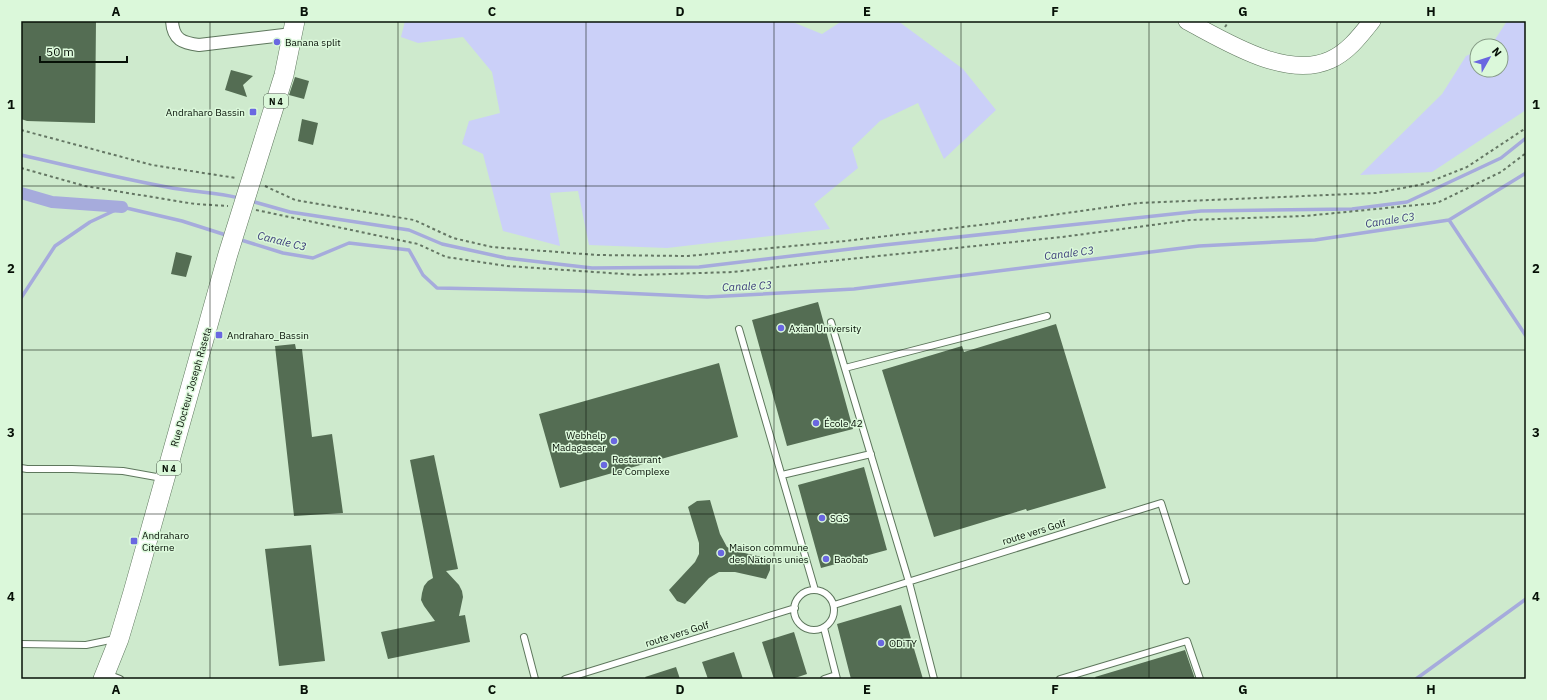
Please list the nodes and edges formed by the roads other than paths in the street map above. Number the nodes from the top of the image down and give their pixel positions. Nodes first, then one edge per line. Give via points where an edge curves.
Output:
1 (172, 21) edge
2 (1187, 21) edge
3 (1372, 21) edge
4 (294, 28) edge
5 (1047, 316) dead end
6 (832, 322) dead end
7 (739, 329) dead end
8 (845, 368) junction
9 (871, 454) junction
10 (21, 468) edge
11 (782, 474) junction
12 (165, 479) junction
13 (1186, 581) dead end
14 (909, 582) junction
15 (815, 590) junction
16 (834, 605) junction
17 (794, 608) junction
18 (824, 628) junction
19 (524, 638) dead end
20 (119, 639) junction
21 (21, 644) edge
22 (109, 677) edge
23 (837, 677) edge
24 (535, 679) edge
25 (565, 679) edge
26 (824, 679) edge
27 (934, 679) edge
28 (1060, 679) edge
29 (1200, 679) edge

1 - 4 street via 172,28 177,37 184,43 199,45
2 - 3 main road via 1252,54 1271,61 1303,66 1330,60 1340,54 1354,43
4 - 12 main road, Rue Docteur Joseph Raseta / N 4 via 284,76 228,254
5 - 8 lane
6 - 8 lane
7 - 11 lane
8 - 9 lane
9 - 11 lane
9 - 14 lane
10 - 12 lane via 123,471
11 - 15 lane
12 - 20 main road, Rue Docteur Joseph Raseta / N 4
13 - 14 lane, route vers Golf via 1161,503
14 - 16 lane, route vers Golf
14 - 27 lane
15 - 16 lane via 826,594
15 - 17 lane via 808,590 800,596
16 - 18 lane via 833,619
17 - 18 lane via 796,620 806,629
17 - 25 lane, route vers Golf
18 - 23 lane
19 - 24 lane
20 - 21 lane via 86,645
20 - 22 main road, Rue Docteur Joseph Raseta / N 4
23 - 26 lane
28 - 29 lane via 1188,641

